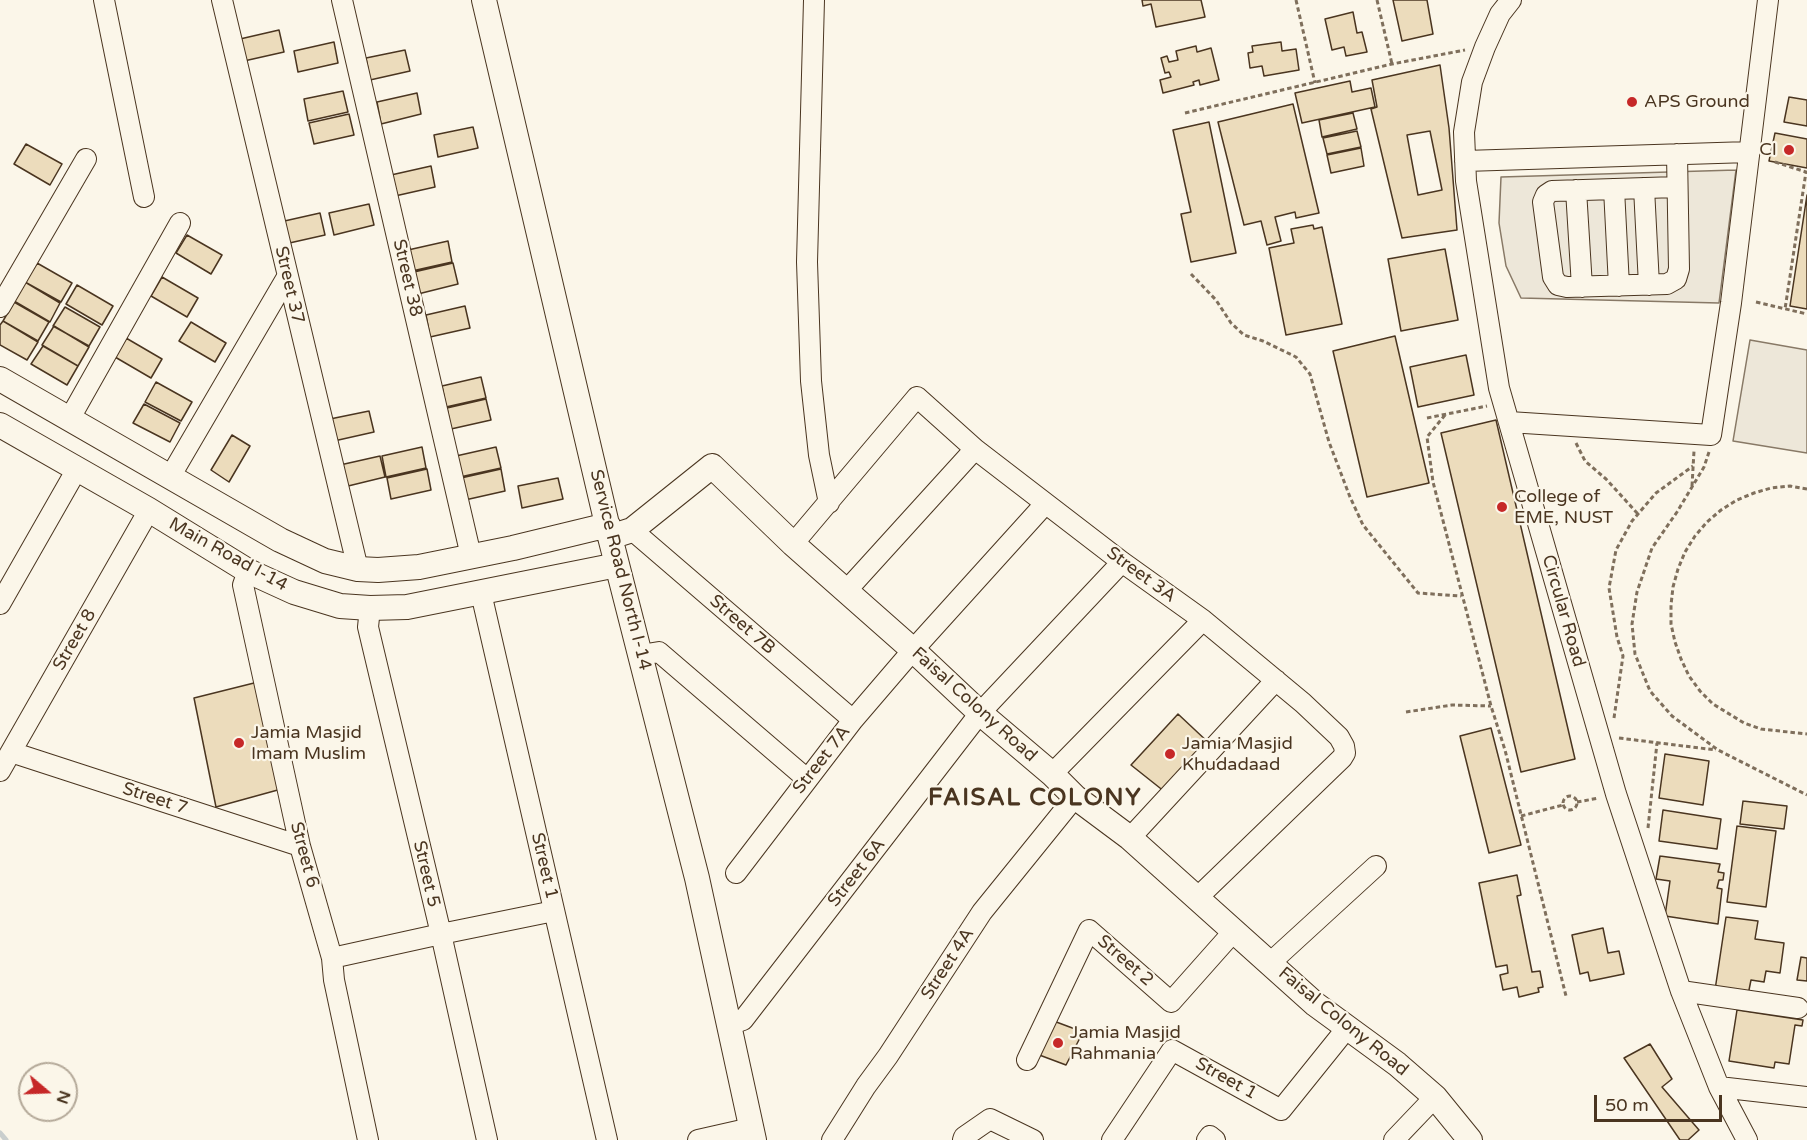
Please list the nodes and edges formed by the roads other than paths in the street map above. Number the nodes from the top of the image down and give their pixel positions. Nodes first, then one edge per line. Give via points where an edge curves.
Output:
1 (104, 0) edge
2 (222, 0) edge
3 (342, 0) edge
4 (484, 0) edge
5 (814, 0) edge
6 (1511, 0) edge
7 (1768, 0) edge
8 (1749, 152) junction
9 (1677, 154) junction
10 (86, 159) dead end
11 (1465, 161) junction
12 (1677, 187) junction
13 (1644, 188) junction
14 (1614, 189) junction
15 (1576, 190) junction
16 (144, 197) dead end
17 (180, 223) dead end
18 (287, 277) junction
19 (1649, 285) junction
20 (1619, 286) junction
21 (1582, 287) junction
22 (0, 307) edge
23 (0, 379) edge
24 (1506, 412) junction
25 (70, 418) junction
26 (1, 428) edge
27 (975, 449) junction
28 (76, 469) junction
29 (170, 477) junction
30 (829, 503) junction
31 (1045, 504) junction
32 (149, 510) junction
33 (617, 531) junction
34 (793, 544) junction
35 (513, 549) junction
36 (471, 556) junction
37 (1122, 562) junction
38 (617, 565) junction
39 (358, 569) junction
40 (248, 570) junction
41 (520, 585) junction
42 (846, 591) junction
43 (481, 593) junction
44 (0, 604) edge
45 (370, 608) junction
46 (1203, 620) junction
47 (913, 650) junction
48 (641, 655) junction
49 (1276, 680) junction
50 (980, 713) junction
51 (853, 720) junction
52 (11, 752) junction
53 (0, 771) edge
54 (1052, 774) junction
55 (807, 779) junction
56 (1075, 797) junction
57 (1130, 838) junction
58 (300, 846) junction
59 (1376, 866) dead end
60 (736, 873) dead end
61 (1197, 898) junction
62 (554, 911) junction
63 (1234, 932) junction
64 (441, 934) junction
65 (332, 958) junction
66 (1270, 963) junction
67 (1681, 991) junction
68 (1798, 1008) dead end
69 (729, 1025) junction
70 (1347, 1028) junction
71 (1027, 1060) dead end
72 (1719, 1087) junction
73 (1435, 1097) junction
74 (1807, 1097) edge
75 (752, 1134) edge
76 (368, 1140) edge
77 (487, 1140) edge
78 (607, 1140) edge
79 (698, 1140) edge
80 (832, 1140) edge
81 (963, 1140) edge
82 (1034, 1140) edge
83 (1112, 1140) edge
84 (1207, 1140) edge
85 (1215, 1140) edge
86 (1394, 1140) edge
87 (1470, 1140) edge
88 (1748, 1140) edge

1 - 16 street
2 - 18 street, Street 37
3 - 36 street, Street 38
4 - 33 main road, Service Road North I-14
5 - 30 street via 807,262 811,369 819,455
6 - 11 street, Circular Road via 1500,14 1472,82 1464,132
7 - 8 street
8 - 9 street
8 - 24 street via 1731,303 1704,435 1568,426
9 - 11 street
9 - 12 street
10 - 22 street
11 - 24 street, Circular Road via 1499,388
12 - 13 street
12 - 19 street via 1679,269 1676,279 1667,284
13 - 14 street
13 - 19 street
14 - 15 street
14 - 20 street
15 - 21 street
15 - 21 street via 1552,190 1543,202 1553,277 1558,285
17 - 25 street
18 - 29 street
18 - 39 street, Street 37
19 - 20 street
20 - 21 street
23 - 25 main road
24 - 67 street, Circular Road via 1616,794
25 - 29 main road
26 - 28 main road, Main Road I-14
27 - 30 street, Street 3A via 917,397
27 - 31 street, Street 3A
27 - 42 street
28 - 32 main road, Main Road I-14
28 - 44 street
29 - 39 main road via 289,544 325,561
30 - 34 street
31 - 37 street, Street 3A
31 - 47 street
32 - 40 main road, Main Road I-14
32 - 52 street, Street 8
33 - 34 main road, Faisal Colony Road via 712,466
33 - 35 main road
33 - 38 main road, Service Road North I-14
33 - 51 street, Street 7B
34 - 42 main road, Faisal Colony Road
35 - 36 main road
35 - 41 main road
36 - 39 main road via 419,567
37 - 46 street, Street 3A
37 - 50 street
38 - 41 main road, Main Road I-14
38 - 48 main road, Service Road North I-14
40 - 45 main road, Main Road I-14 via 321,601
40 - 58 street, Street 6 via 243,585
41 - 43 main road, Main Road I-14
42 - 47 main road, Faisal Colony Road
43 - 45 main road, Main Road I-14 via 407,607
43 - 62 street, Street 1
45 - 64 street, Street 5 via 368,627
46 - 49 street, Street 3A
46 - 54 street
47 - 50 main road, Faisal Colony Road
47 - 51 street, Street 7A
48 - 55 street via 659,652
48 - 69 main road, Service Road North I-14 via 698,878
49 - 57 street
49 - 61 street, Street 3A via 1339,737 1345,753
50 - 54 main road, Faisal Colony Road
50 - 69 street, Street 6A via 743,1020
51 - 55 street, Street 7A
52 - 53 street, Street 8
52 - 58 street, Street 7
54 - 56 main road, Faisal Colony Road
55 - 60 street, Street 7A
56 - 57 main road, Faisal Colony Road
56 - 80 street, Street 4A via 982,912
57 - 61 main road, Faisal Colony Road
58 - 65 street, Street 6
59 - 66 street
61 - 63 main road, Faisal Colony Road
62 - 64 street
62 - 78 street, Street 1
63 - 66 main road, Faisal Colony Road
63 - 71 street, Street 2 via 1172,1002 1089,930
64 - 65 street
64 - 77 street, Street 5
65 - 76 street, Street 6
66 - 70 main road, Faisal Colony Road
67 - 68 street
67 - 72 street, Circular Road
69 - 75 main road, Service Road North I-14
70 - 73 main road, Faisal Colony Road
70 - 83 street, Street 1 via 1281,1110 1172,1050
72 - 74 street
72 - 88 street, Circular Road
73 - 86 street
73 - 87 main road, Faisal Colony Road
75 - 79 street
81 - 82 street via 990,1119
84 - 85 street via 1210,1136

